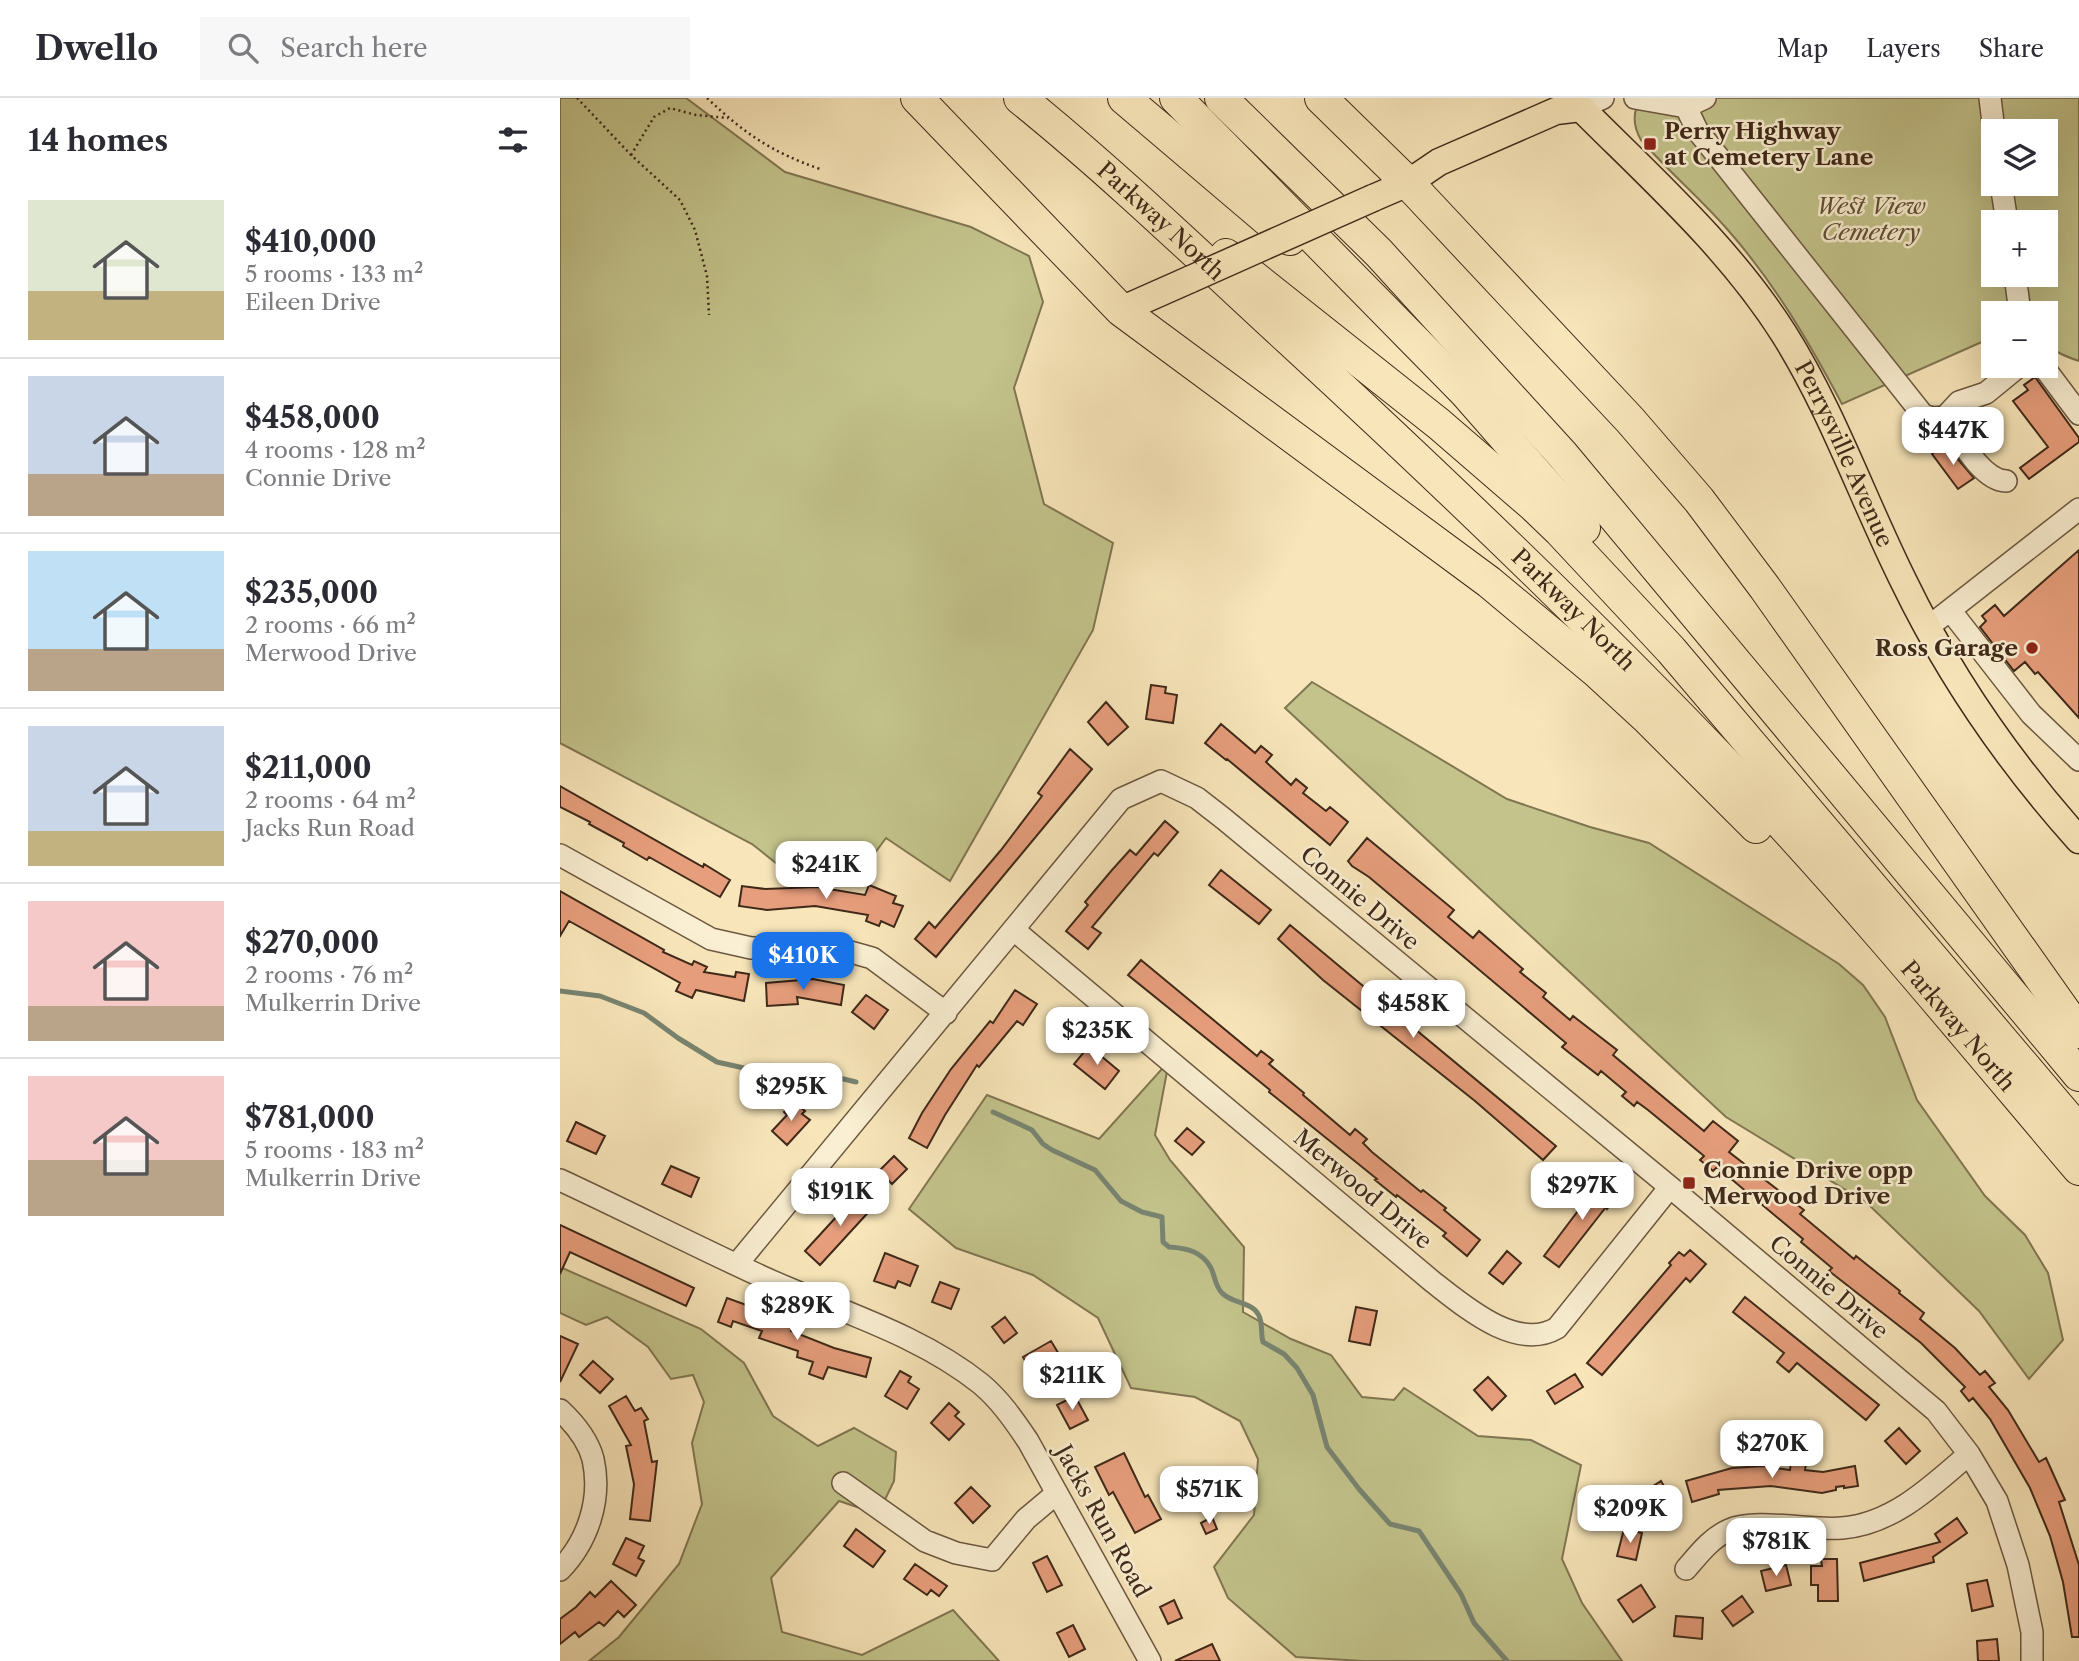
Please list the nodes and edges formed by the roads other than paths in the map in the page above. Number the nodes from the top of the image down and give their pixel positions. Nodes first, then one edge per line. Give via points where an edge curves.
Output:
1 (916, 98) edge
2 (1020, 98) edge
3 (1041, 98) edge
4 (1124, 98) edge
5 (1177, 98) edge
6 (1221, 98) edge
7 (1321, 98) edge
8 (1532, 98) edge
9 (1635, 98) edge
10 (1990, 98) edge
11 (1585, 101) edge
12 (1696, 103) edge
13 (1993, 119) edge
14 (1522, 126) junction
15 (1408, 183) junction
16 (1121, 310) junction
17 (2004, 378) edge
18 (2052, 378) edge
19 (2079, 414) edge
20 (1945, 417) junction
21 (2007, 481) dead end
22 (1557, 498) junction
23 (2079, 509) edge
24 (1950, 610) junction
25 (1927, 628) junction
26 (2079, 760) edge
27 (2079, 840) edge
28 (560, 855) edge
29 (1014, 930) junction
30 (946, 1013) junction
31 (2079, 1032) edge
32 (2079, 1075) edge
33 (2022, 1102) junction
34 (2079, 1130) edge
35 (2079, 1169) edge
36 (560, 1181) edge
37 (1670, 1187) junction
38 (737, 1264) junction
39 (560, 1410) edge
40 (1969, 1454) junction
41 (843, 1483) dead end
42 (1057, 1493) junction
43 (1686, 1569) dead end
44 (560, 1570) edge
45 (1150, 1661) edge
46 (2032, 1661) edge

1 - 16 highway
2 - 33 highway, Parkway North via 1449,488 1639,677 1742,781
3 - 34 highway via 1185,222 1452,436 1560,531 1680,660
4 - 22 highway via 1349,292
5 - 22 highway via 1457,382
6 - 32 highway via 1379,253 1562,454
7 - 15 highway
8 - 14 main road
9 - 12 street
10 - 13 street
11 - 14 main road
11 - 15 main road via 1562,125 1446,177
11 - 25 main road, Perrysville Avenue via 1715,244 1783,334 1826,411
12 - 20 street via 1697,130 1923,415
14 - 15 main road via 1439,162
15 - 16 main road, bridge
15 - 31 highway via 1699,500
16 - 33 highway via 1440,543 1597,672 1702,771
17 - 20 street via 1986,393 1959,402
18 - 19 street
20 - 21 street via 1986,473 1997,481
22 - 34 highway via 1661,615
23 - 24 street
24 - 25 street
24 - 26 street via 2031,714
25 - 27 main road, Perrysville Avenue via 1999,743
28 - 30 street via 711,939 751,948 804,947 872,958
29 - 30 street, Connie Drive
29 - 37 street, Connie Drive via 1121,799 1161,781 1197,798 1224,819
29 - 37 street, Merwood Drive via 1433,1282 1499,1326 1528,1335 1557,1328
30 - 38 street, Connie Drive
33 - 35 highway, Parkway North
36 - 38 street, Jacks Run Road
37 - 40 street, Connie Drive via 1936,1411
38 - 42 street, Jacks Run Road via 900,1335 981,1384 1009,1413
39 - 44 street via 577,1426 593,1458 596,1497 589,1526
40 - 43 street via 1927,1491 1874,1520 1842,1528 1731,1528
40 - 46 street, Connie Drive via 1997,1501 2018,1565 2032,1632
41 - 42 street via 925,1541 992,1560
42 - 45 street, Jacks Run Road

